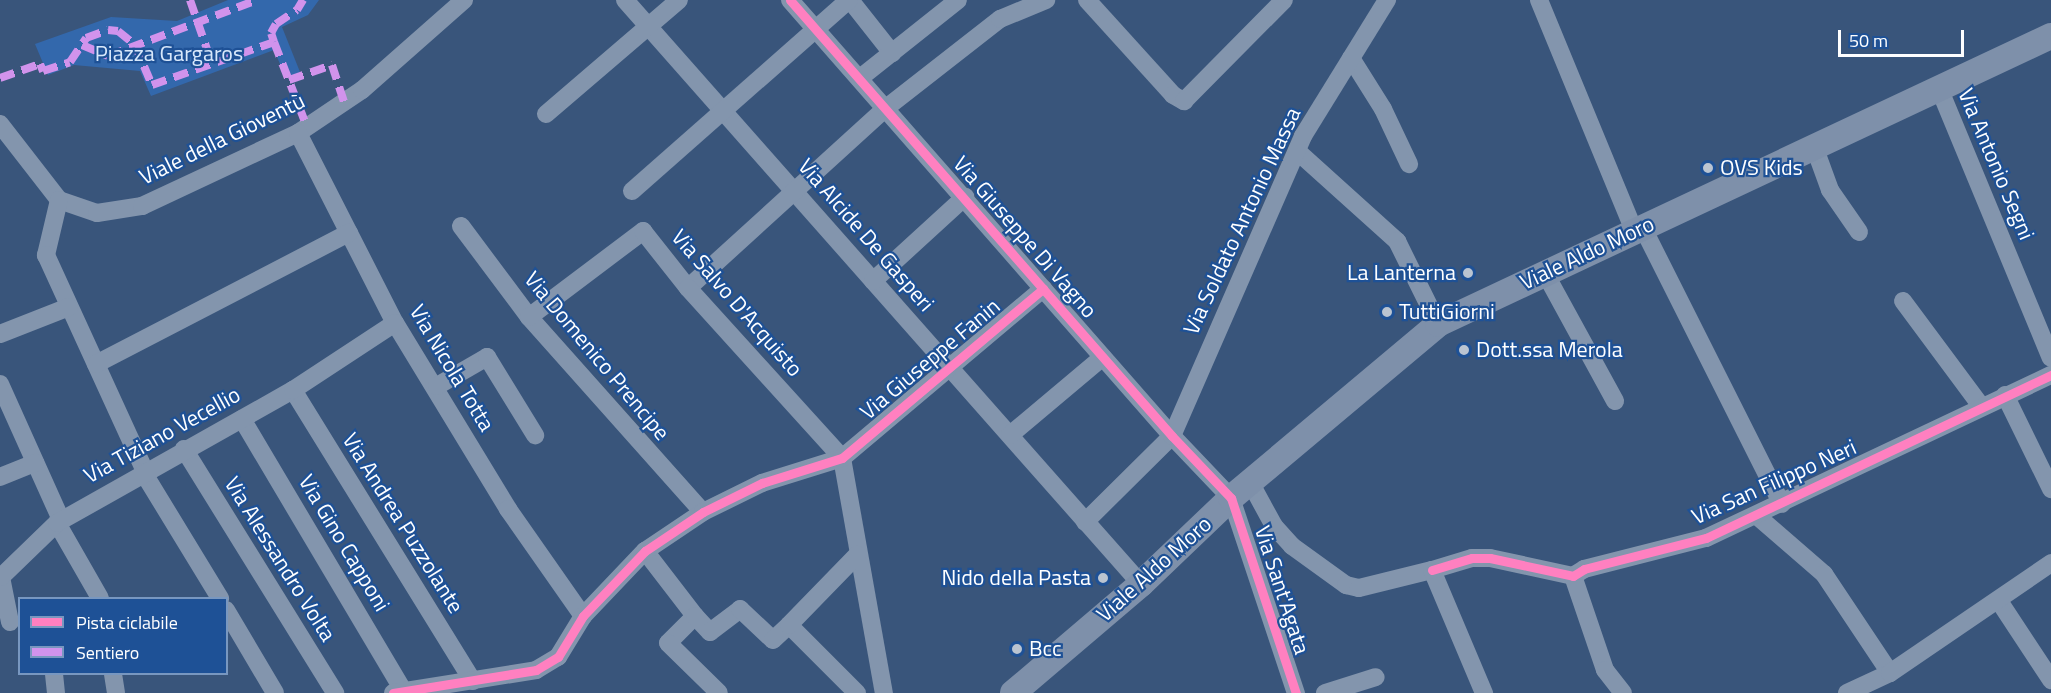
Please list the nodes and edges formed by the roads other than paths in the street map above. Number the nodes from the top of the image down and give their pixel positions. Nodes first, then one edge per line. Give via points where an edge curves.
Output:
1 (464, 0) edge
2 (625, 0) edge
3 (679, 0) edge
4 (790, 0) edge
5 (849, 0) edge
6 (957, 0) edge
7 (1046, 0) edge
8 (1086, 0) edge
9 (1284, 0) edge
10 (1385, 0) edge
11 (1539, 0) edge
12 (651, 26) junction
13 (816, 30) junction
14 (2051, 36) edge
15 (892, 53) junction
16 (1351, 57) junction
17 (860, 78) junction
18 (1939, 88) junction
19 (886, 108) junction
20 (725, 110) junction
21 (546, 114) dead end
22 (0, 124) edge
23 (298, 133) junction
24 (1814, 146) junction
25 (1297, 151) junction
26 (1409, 164) dead end
27 (795, 190) junction
28 (632, 191) dead end
29 (965, 197) junction
30 (59, 200) junction
31 (461, 226) dead end
32 (1638, 228) junction
33 (1859, 232) dead end
34 (349, 233) junction
35 (1545, 273) junction
36 (873, 281) junction
37 (688, 288) junction
38 (1043, 289) junction
39 (1903, 301) dead end
40 (69, 307) junction
41 (529, 317) junction
42 (395, 323) junction
43 (1438, 324) junction
44 (0, 334) edge
45 (1103, 357) junction
46 (2051, 358) edge
47 (96, 364) junction
48 (948, 368) junction
49 (2051, 375) edge
50 (0, 384) edge
51 (437, 386) junction
52 (292, 390) junction
53 (2005, 395) junction
54 (1615, 401) dead end
55 (1981, 406) junction
56 (242, 419) junction
57 (535, 435) dead end
58 (1010, 435) junction
59 (1172, 436) junction
60 (184, 449) junction
61 (842, 458) junction
62 (35, 463) junction
63 (144, 472) junction
64 (0, 477) edge
65 (2051, 489) edge
66 (1241, 490) junction
67 (1782, 504) junction
68 (703, 513) junction
69 (1757, 516) junction
70 (59, 522) junction
71 (1085, 522) junction
72 (645, 551) junction
73 (857, 555) junction
74 (2051, 563) edge
75 (1432, 570) junction
76 (1573, 576) junction
77 (1141, 584) junction
78 (98, 597) edge
79 (219, 597) edge
80 (1999, 601) junction
81 (228, 613) edge
82 (583, 616) junction
83 (695, 616) junction
84 (10, 622) edge
85 (789, 624) junction
86 (1890, 673) junction
87 (54, 675) edge
88 (113, 675) edge
89 (1376, 677) dead end
90 (2051, 680) edge
91 (473, 681) junction
92 (398, 692) edge
93 (56, 693) edge
94 (116, 693) edge
95 (275, 693) edge
96 (335, 693) edge
97 (719, 693) edge
98 (856, 693) edge
99 (884, 693) edge
100 (1013, 693) edge
101 (1296, 693) edge
102 (1325, 693) edge
103 (1484, 693) edge
104 (1623, 693) edge
105 (1847, 693) edge

1 - 23 street, Viale della Gioventù via 362,90
2 - 12 street, Via Alcide De Gasperi
3 - 12 street
4 - 13 street, Via Giuseppe Di Vagno
5 - 13 street
5 - 15 street
6 - 15 street
7 - 19 street via 1000,19
8 - 9 street via 1173,95 1184,101
10 - 16 street, Via Soldato Antonio Massa
11 - 32 street
12 - 20 street, Via Alcide De Gasperi
12 - 21 street
13 - 17 street, Via Giuseppe Di Vagno
13 - 20 street
14 - 18 main road, Viale Aldo Moro
15 - 17 street
16 - 25 street, Via Soldato Antonio Massa
16 - 26 street via 1383,109
17 - 19 street, Via Giuseppe Di Vagno
18 - 24 main road, Viale Aldo Moro
18 - 46 street, Via Antonio Segni
19 - 27 street
19 - 29 street, Via Giuseppe Di Vagno
20 - 27 street, Via Alcide De Gasperi
20 - 28 street
22 - 30 street
23 - 30 street, Viale della Gioventù via 142,206 97,213
23 - 34 street, Via Nicola Totta
24 - 32 main road, Viale Aldo Moro
24 - 33 street via 1830,190
25 - 43 street via 1397,241
25 - 59 street, Via Soldato Antonio Massa
27 - 36 street, Via Alcide De Gasperi
27 - 37 street
29 - 36 street
29 - 38 street, Via Giuseppe Di Vagno
30 - 40 street via 46,255
31 - 41 street, Via Domenico Prencipe
32 - 35 main road, Viale Aldo Moro
32 - 67 street
34 - 42 street, Via Nicola Totta
34 - 47 street
35 - 43 main road, Viale Aldo Moro
35 - 54 street
36 - 48 street, Via Alcide De Gasperi
37 - 41 street, Via Salvo D'Acquisto via 643,231
37 - 61 street, Via Salvo D'Acquisto
38 - 45 street, Via Giuseppe Di Vagno
38 - 48 street, Via Giuseppe Fanin
39 - 55 street
40 - 44 street
40 - 47 street
41 - 68 street, Via Domenico Prencipe
42 - 51 street, Via Nicola Totta
42 - 52 street, Via Tiziano Vecellio
43 - 66 main road, Viale Aldo Moro
45 - 58 street
45 - 59 street, Via Giuseppe Di Vagno
47 - 63 street
48 - 58 street, Via Alcide De Gasperi
48 - 61 street, Via Giuseppe Fanin
49 - 53 street, Via San Filippo Neri
50 - 62 street
51 - 57 street via 487,357
51 - 82 street, Via Nicola Totta via 508,509
52 - 56 street, Via Tiziano Vecellio
52 - 91 street, Via Andrea Puzzolante
53 - 55 street, Via San Filippo Neri
53 - 65 street
55 - 67 street, Via San Filippo Neri
56 - 60 street, Via Tiziano Vecellio
56 - 92 street, Via Gino Capponi
58 - 71 street, Via Alcide De Gasperi
59 - 66 street, Via Giuseppe Di Vagno
59 - 71 street
60 - 63 street, Via Tiziano Vecellio
60 - 96 street, Via Alessandro Volta
61 - 68 street via 762,483
61 - 73 street
62 - 64 street
62 - 70 street
63 - 70 street, Via Tiziano Vecellio
63 - 79 street
66 - 75 street via 1292,546 1346,585 1359,588
66 - 77 main road, Viale Aldo Moro
66 - 101 street, Via Sant'Agata
67 - 69 street, Via San Filippo Neri
68 - 72 street
69 - 76 street, Via San Filippo Neri via 1706,538 1584,569
69 - 86 street via 1824,574
70 - 78 street
70 - 84 street, Via Tiziano Vecellio via 1,577
71 - 77 street, Via Alcide De Gasperi
72 - 82 street
72 - 83 street
73 - 85 street
73 - 99 street
74 - 80 street
75 - 76 street via 1472,558 1490,558
75 - 103 street
76 - 104 street via 1605,670
77 - 100 main road, Viale Aldo Moro
80 - 86 street
80 - 90 street
81 - 95 street
82 - 91 street via 558,657 536,670
83 - 85 street via 710,632 740,609 773,640
83 - 97 street via 668,644
85 - 98 street
86 - 105 street
87 - 93 street
88 - 94 street
89 - 102 street
91 - 92 street

